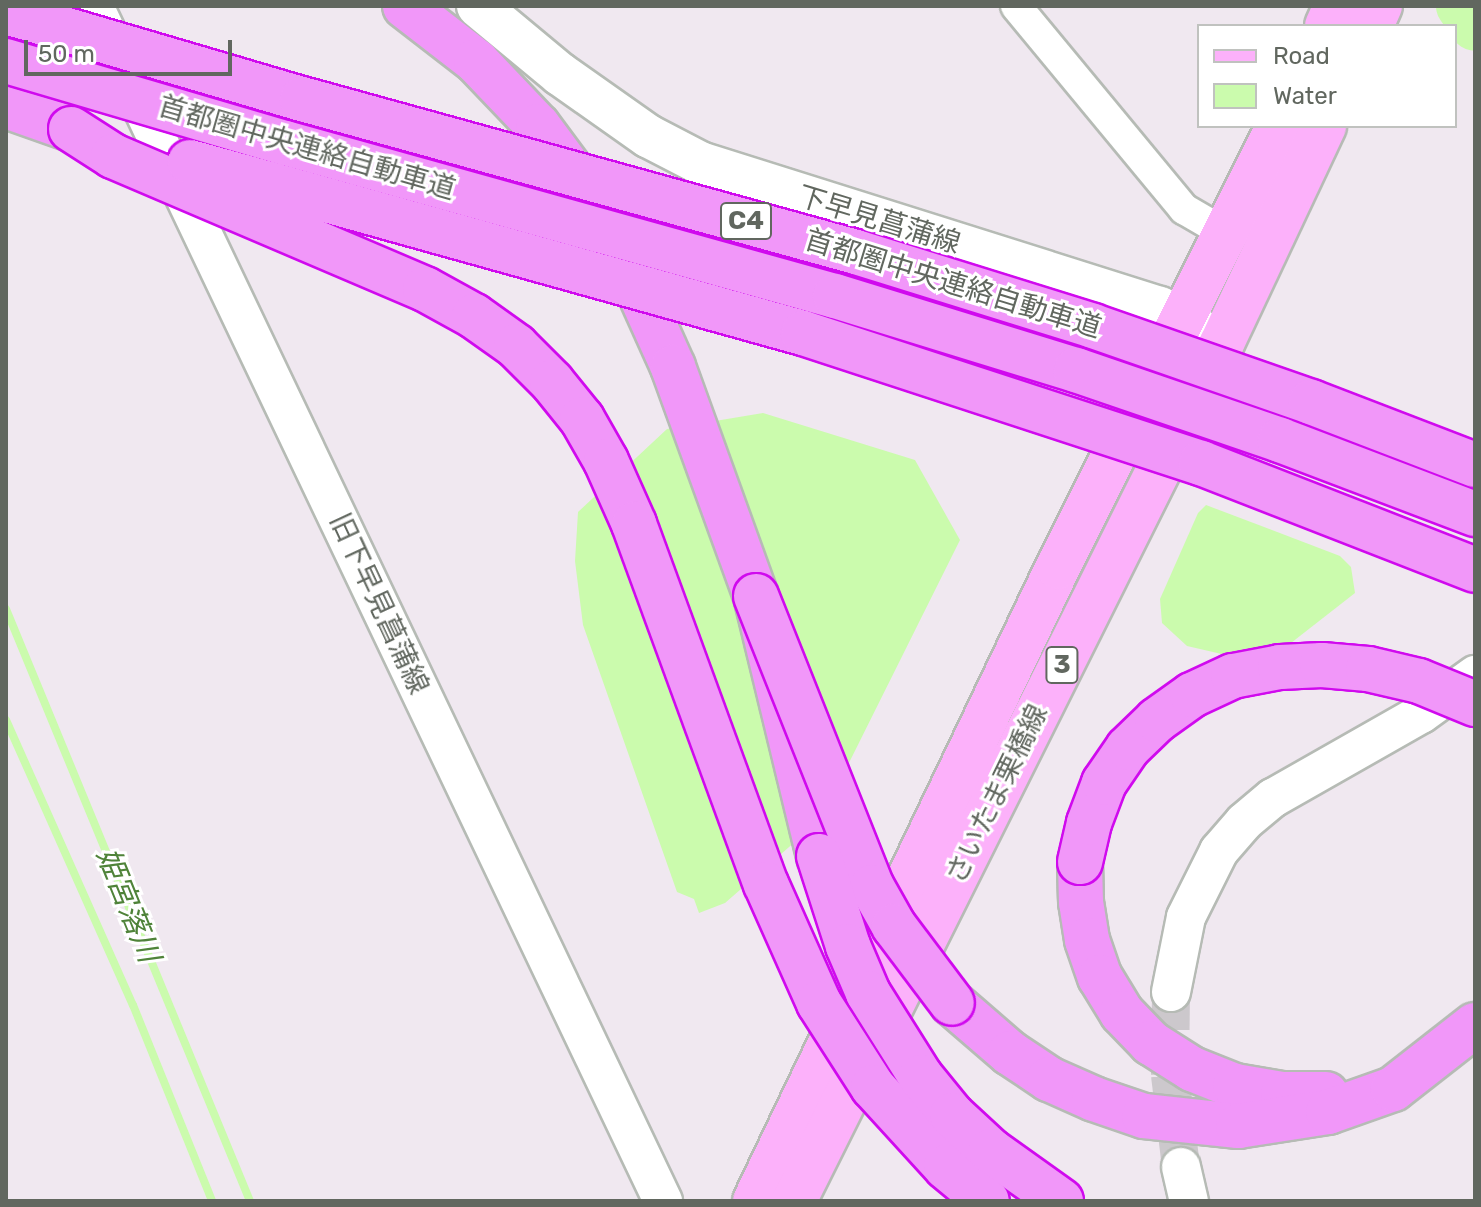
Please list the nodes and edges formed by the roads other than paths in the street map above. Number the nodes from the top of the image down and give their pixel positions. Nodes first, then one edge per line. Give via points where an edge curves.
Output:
1 (94, 6) edge
2 (405, 6) edge
3 (478, 6) edge
4 (1016, 6) edge
5 (6, 12) edge
6 (6, 61) edge
7 (6, 106) edge
8 (1278, 128) edge
9 (1323, 128) edge
10 (71, 129) junction
11 (1227, 234) junction
12 (1184, 320) junction
13 (1222, 343) junction
14 (1475, 465) edge
15 (1475, 514) edge
16 (1475, 570) edge
17 (756, 596) junction
18 (1475, 675) edge
19 (1475, 704) edge
20 (1171, 992) tunnel mouth
21 (1475, 1025) edge
22 (1424, 1065) junction
23 (663, 1201) edge
24 (755, 1201) edge
25 (794, 1201) edge
26 (987, 1201) edge
27 (1061, 1201) edge

1 - 23 street, 旧下早見菖蒲線
2 - 17 highway, bridge via 476,61 538,126 625,260 653,318
3 - 12 main road, 下早見菖蒲線 via 585,92 648,136 700,163 1160,308
4 - 11 street via 1184,209
5 - 14 highway, 首都圏中央連絡自動車道 / C4, bridge via 856,252 1108,331
6 - 15 highway, 首都圏中央連絡自動車道 / C4, bridge via 835,296 1192,410
7 - 10 highway
8 - 11 main road, さいたま栗橋線 / 3
9 - 13 main road, さいたま栗橋線 / 3
10 - 16 highway, bridge via 803,333 1201,463
10 - 26 highway, bridge via 113,156 425,289 516,346 552,382 582,419 634,524 766,884 819,1003 873,1087 946,1167
11 - 12 main road, さいたま栗橋線 / 3
12 - 13 main road, 下早見菖蒲線
12 - 24 main road, さいたま栗橋線 / 3 via 1058,567
13 - 25 main road, さいたま栗橋線 / 3
17 - 22 highway, bridge via 872,887 894,926 974,1025 1049,1079 1144,1116 1238,1126 1328,1112 1393,1089
17 - 27 highway, bridge via 819,856 868,993 952,1115 991,1151
18 - 20 street via 1421,714 1273,798 1244,822 1219,851 1186,917
19 - 22 highway, bridge via 1419,681 1368,669 1280,667 1233,676 1192,695 1128,748 1104,783 1080,862 1085,927 1100,977 1122,1013 1151,1043 1192,1069 1247,1088 1330,1094 1369,1087
21 - 22 highway

